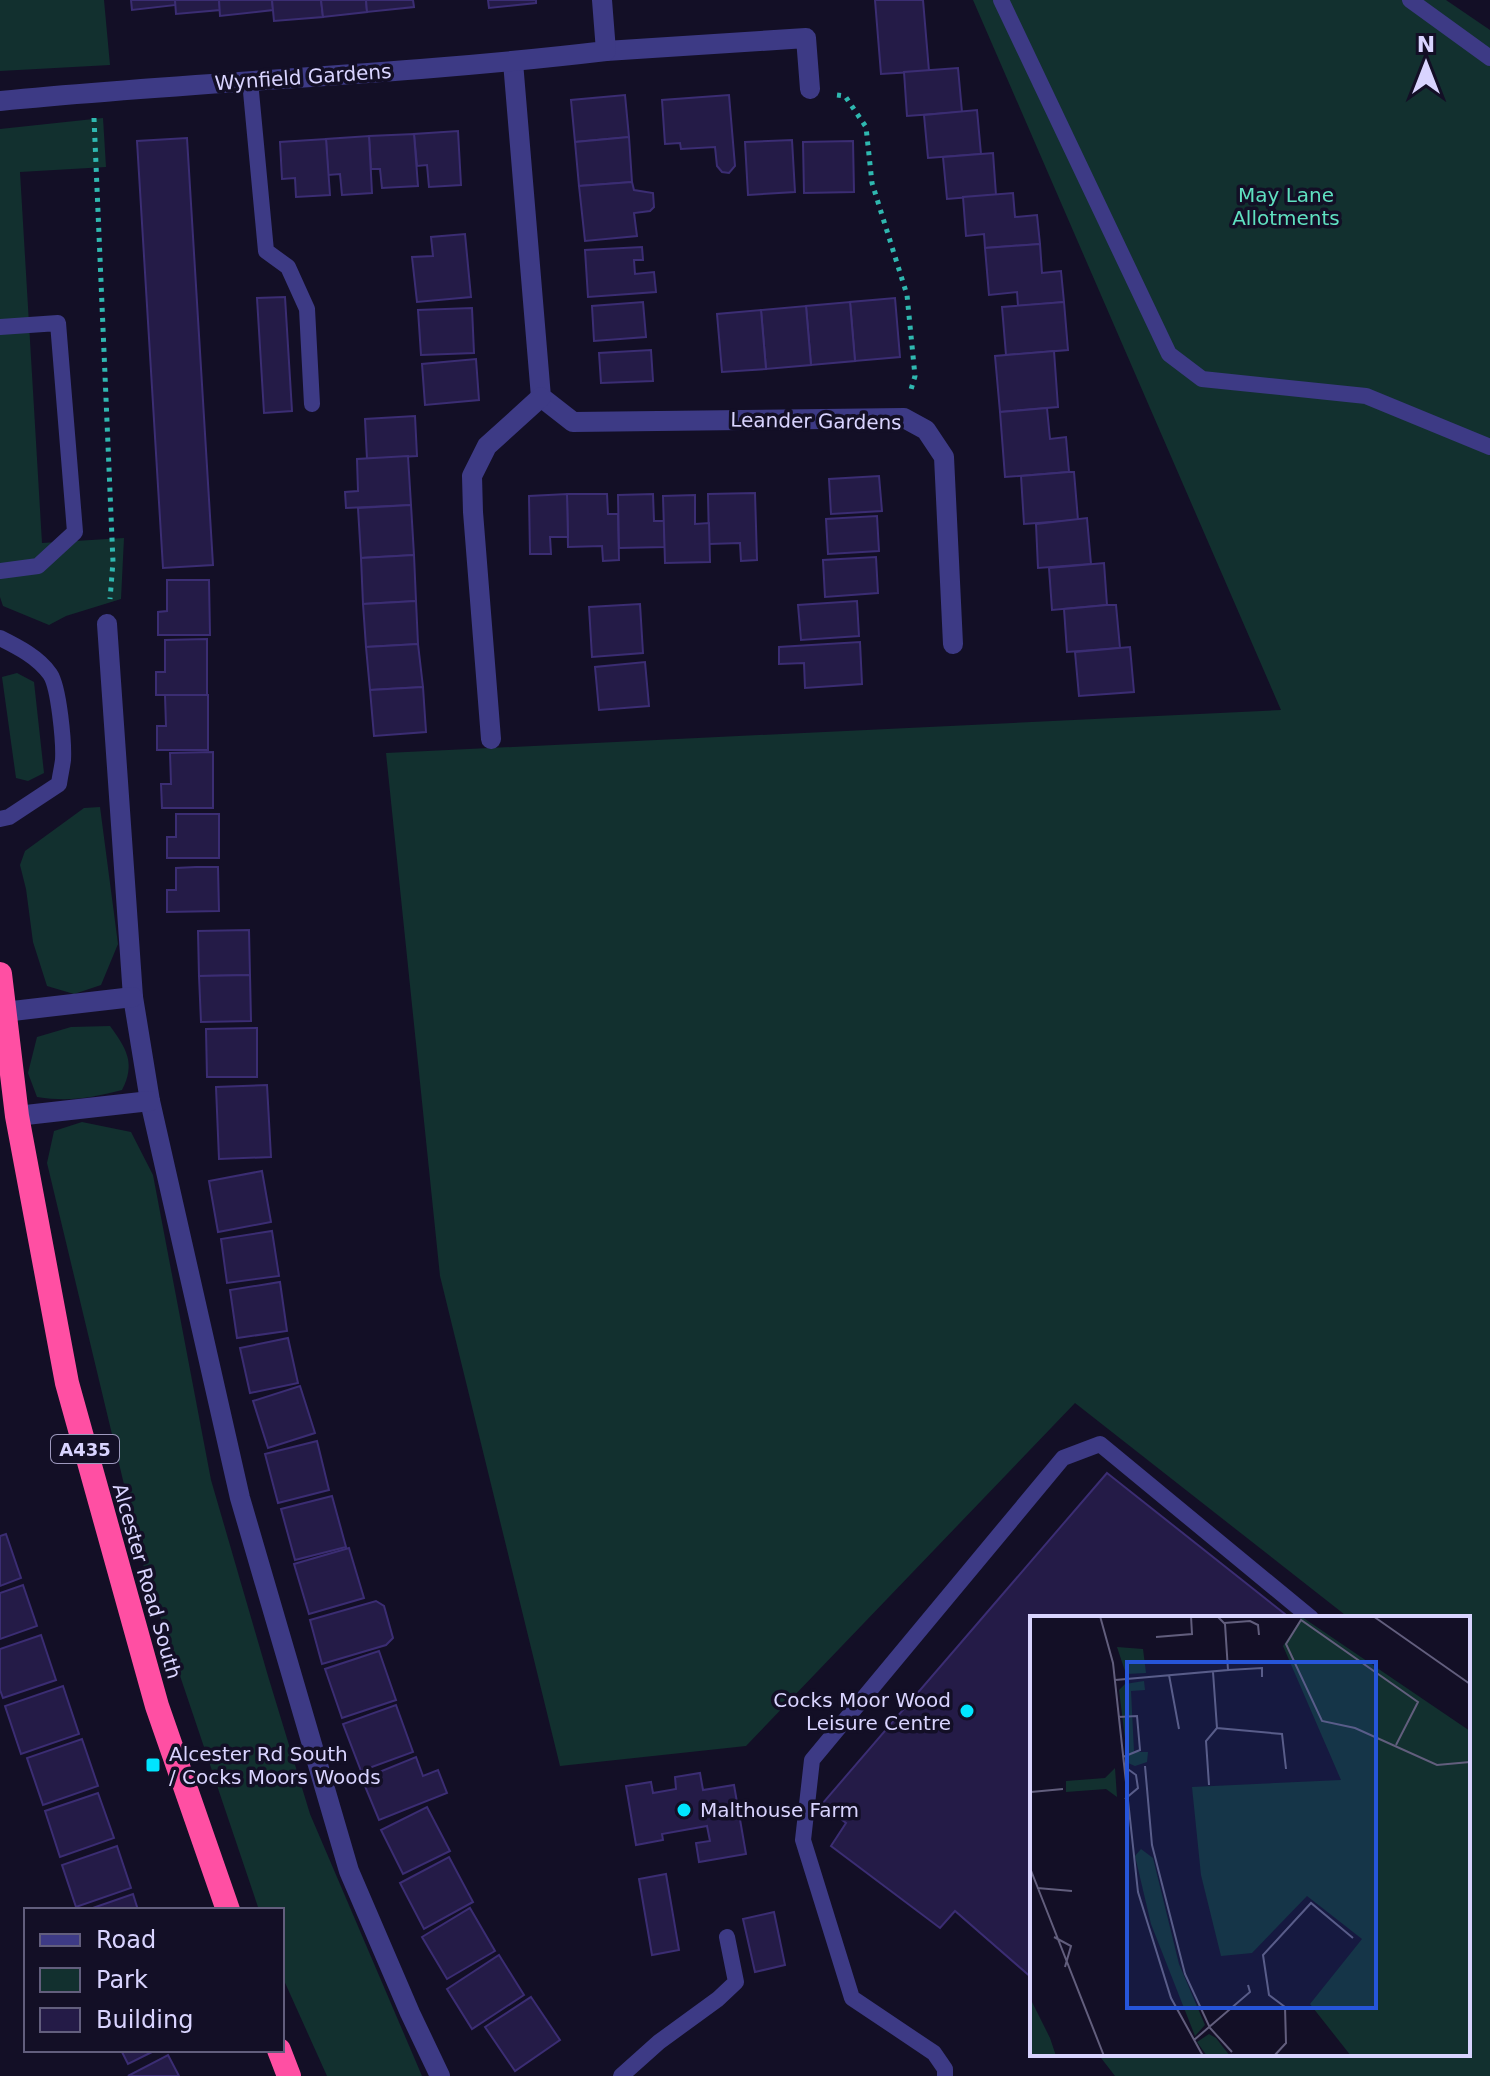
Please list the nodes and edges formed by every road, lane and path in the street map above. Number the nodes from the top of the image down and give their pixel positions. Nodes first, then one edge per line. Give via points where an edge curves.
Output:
1 (602, 0) edge
2 (1001, 0) edge
3 (1410, 0) edge
4 (606, 51) junction
5 (1490, 58) edge
6 (513, 62) junction
7 (250, 81) junction
8 (810, 89) joint
9 (93, 92) junction
10 (0, 101) edge
11 (0, 327) edge
12 (541, 397) junction
13 (312, 404) dead end
14 (904, 418) junction
15 (1490, 447) edge
16 (0, 571) edge
17 (107, 624) joint
18 (0, 638) edge
19 (953, 644) dead end
20 (491, 739) dead end
21 (0, 819) edge
22 (0, 974) edge
23 (133, 997) junction
24 (4, 1012) junction
25 (150, 1101) junction
26 (17, 1116) junction
27 (1309, 1616) edge
28 (227, 1908) edge
29 (727, 1937) dead end
30 (280, 2052) edge
31 (289, 2076) edge
32 (440, 2076) edge
33 (621, 2076) edge
34 (945, 2076) edge

1 - 4 street
2 - 15 lane via 1169,354 1202,379 1366,396
3 - 5 lane
4 - 6 street, Wynfield Gardens
4 - 8 street, Wynfield Gardens via 806,38
6 - 7 street, Wynfield Gardens
6 - 12 street
7 - 9 street, Wynfield Gardens
7 - 13 lane via 266,251 288,267 307,309
8 - 14 path via 845,96 866,127 872,183 907,295 915,376
9 - 10 street, Wynfield Gardens
9 - 17 path via 113,562
11 - 16 lane via 58,323 75,532 38,566
12 - 14 street, Leander Gardens via 573,422
12 - 20 street via 487,446 472,476
14 - 19 street, Leander Gardens via 926,430 944,457
17 - 23 street
18 - 21 lane via 52,677 63,757 59,784
22 - 24 highway, Alcester Road South / A435
23 - 24 street
23 - 25 street
24 - 26 highway, Alcester Road South / A435
25 - 26 street
25 - 32 street via 240,1498 349,1871
26 - 28 highway, Alcester Road South / A435 via 67,1383 157,1706
27 - 34 lane via 1100,1444 1063,1458 812,1760 803,1840 852,1998 934,2053
29 - 33 lane via 736,1982
30 - 31 highway

